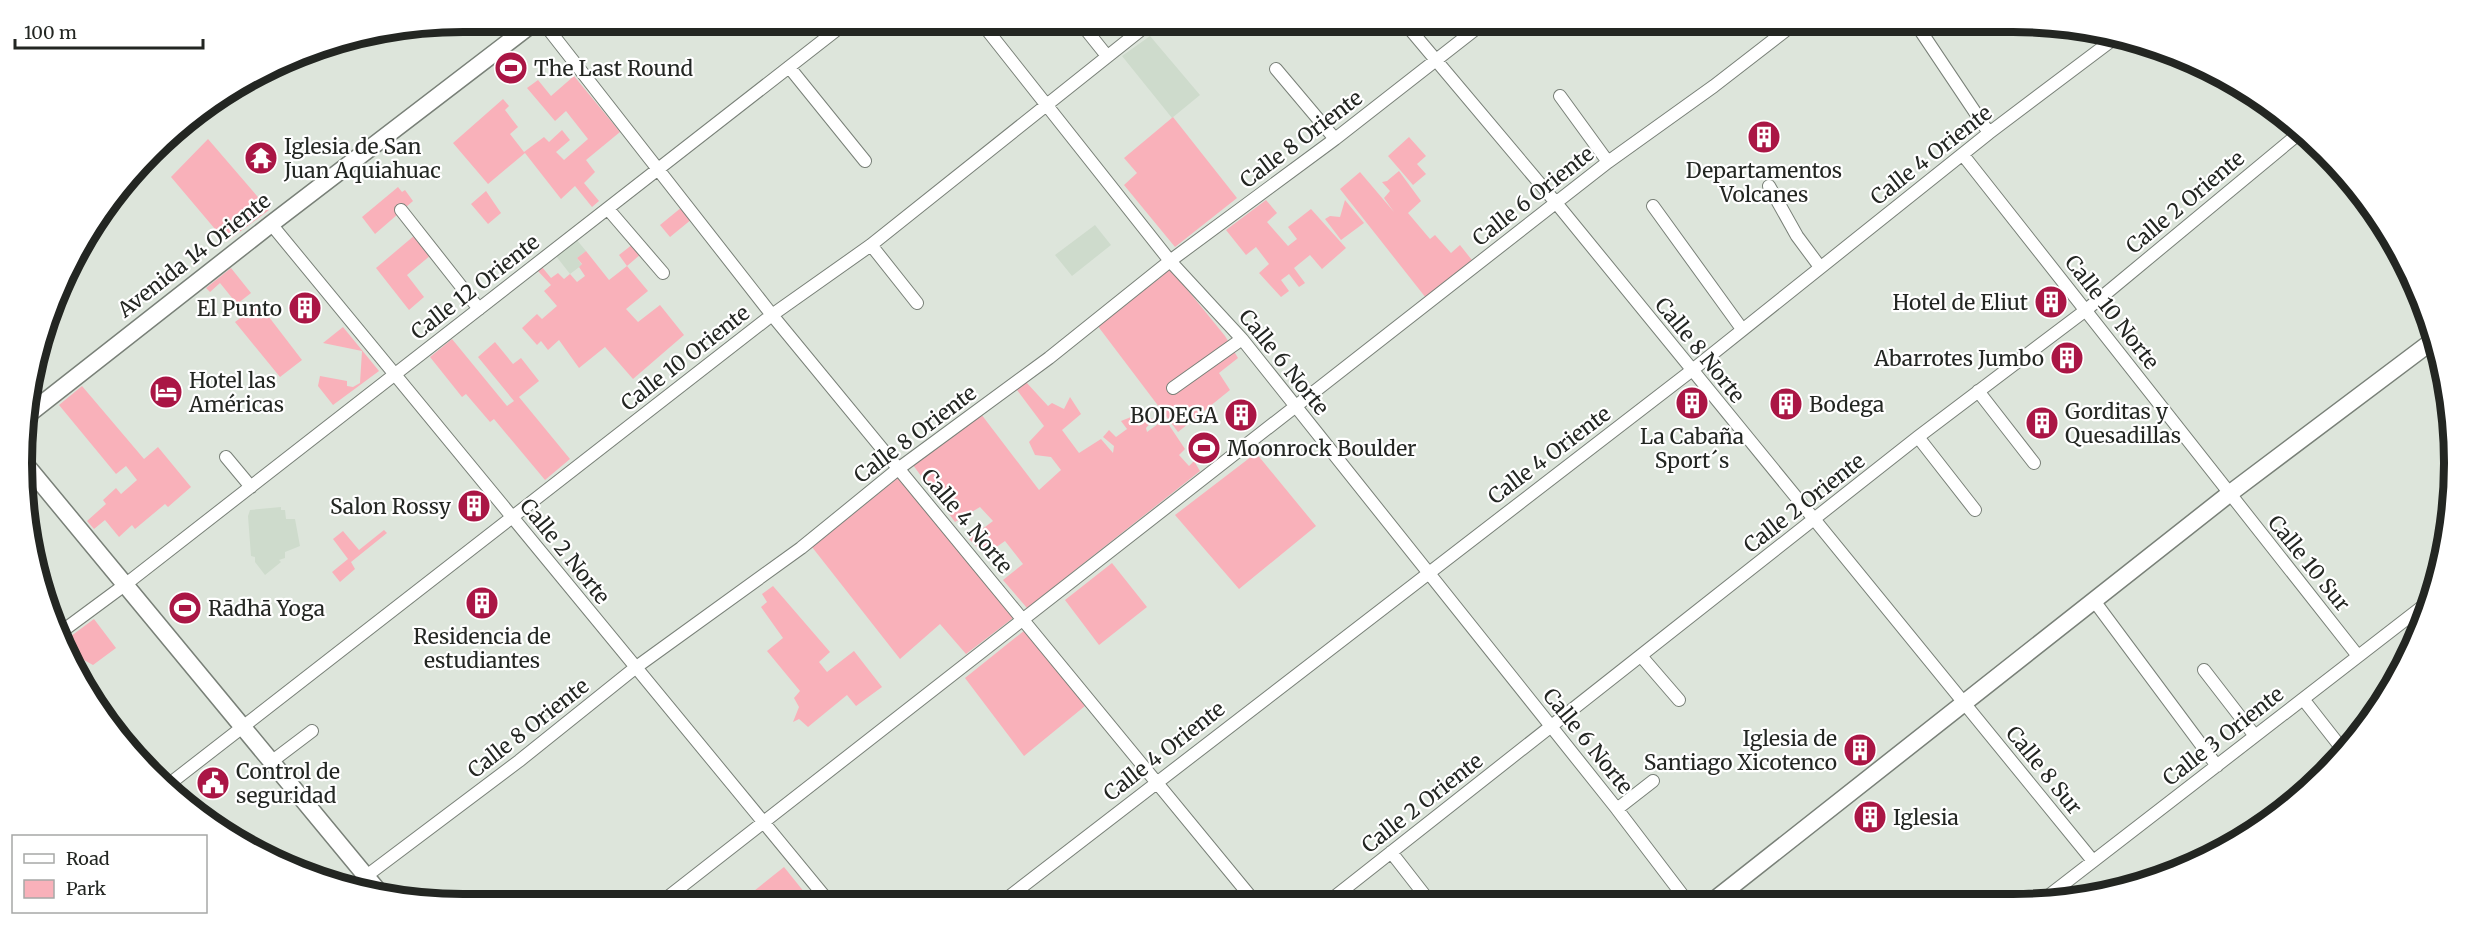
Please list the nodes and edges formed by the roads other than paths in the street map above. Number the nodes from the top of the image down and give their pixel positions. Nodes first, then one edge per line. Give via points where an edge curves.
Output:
1 (522, 32) edge
2 (551, 32) edge
3 (834, 32) edge
4 (988, 32) edge
5 (1088, 32) edge
6 (1138, 32) edge
7 (1412, 32) edge
8 (1472, 32) edge
9 (1784, 32) edge
10 (1921, 32) edge
11 (2109, 43) edge
12 (1107, 56) junction
13 (1435, 60) junction
14 (789, 67) junction
15 (1276, 69) dead end
16 (1560, 96) dead end
17 (1046, 107) junction
18 (1989, 133) junction
19 (2295, 137) edge
20 (1335, 139) junction
21 (1962, 154) junction
22 (865, 161) dead end
23 (1608, 162) junction
24 (658, 169) junction
25 (1769, 186) dead end
26 (1557, 204) junction
27 (1653, 206) dead end
28 (608, 209) junction
29 (401, 210) dead end
30 (271, 224) junction
31 (871, 244) junction
32 (1170, 261) junction
33 (1820, 267) junction
34 (663, 273) dead end
35 (917, 303) dead end
36 (479, 309) junction
37 (2086, 310) junction
38 (772, 315) junction
39 (1742, 329) junction
40 (1242, 339) junction
41 (2427, 345) edge
42 (1691, 370) junction
43 (394, 376) junction
44 (1173, 388) dead end
45 (1978, 391) junction
46 (1295, 406) junction
47 (35, 409) edge
48 (1918, 437) junction
49 (226, 457) dead end
50 (2034, 463) dead end
51 (898, 470) junction
52 (32, 472) edge
53 (251, 487) junction
54 (2229, 494) junction
55 (1975, 510) dead end
56 (512, 517) junction
57 (1814, 521) junction
58 (1428, 572) junction
59 (126, 584) junction
60 (2095, 602) junction
61 (2417, 610) edge
62 (1024, 619) junction
63 (65, 629) edge
64 (1641, 656) junction
65 (2358, 656) junction
66 (635, 668) junction
67 (2204, 670) dead end
68 (2303, 699) junction
69 (1679, 700) dead end
70 (1965, 705) junction
71 (1551, 727) junction
72 (244, 728) junction
73 (312, 731) dead end
74 (2255, 736) junction
75 (2339, 745) edge
76 (271, 762) junction
77 (2217, 766) junction
78 (1156, 781) junction
79 (1653, 781) dead end
80 (173, 782) edge
81 (1617, 809) junction
82 (765, 823) junction
83 (1391, 852) junction
84 (2093, 861) junction
85 (366, 876) junction
86 (360, 881) edge
87 (372, 884) edge
88 (2054, 892) edge
89 (672, 894) edge
90 (823, 894) edge
91 (1012, 894) edge
92 (1248, 894) edge
93 (1338, 894) edge
94 (1424, 894) edge
95 (1682, 894) edge
96 (1722, 894) edge

1 - 30 main road, Avenida 14 Oriente
2 - 24 street, Calle 4 Norte
3 - 14 street, Calle 12 Oriente
4 - 17 street, Calle 6 Norte
5 - 12 street
6 - 12 street, Calle 10 Oriente
7 - 13 street, Calle 8 Norte
8 - 13 street, Calle 8 Oriente
9 - 23 street, Calle 6 Oriente
10 - 18 street
11 - 18 street, Calle 4 Oriente
12 - 17 street, Calle 10 Oriente
13 - 20 street, Calle 8 Oriente
13 - 26 street, Calle 8 Norte
14 - 22 street
14 - 24 street, Calle 12 Oriente
15 - 20 street
16 - 23 street
17 - 31 street, Calle 10 Oriente
17 - 32 street, Calle 6 Norte
18 - 21 street, Calle 4 Oriente
19 - 37 street, Calle 2 Oriente
20 - 32 street, Calle 8 Oriente
21 - 33 street, Calle 4 Oriente
21 - 37 street, Calle 10 Norte
23 - 26 street, Calle 6 Oriente
24 - 28 street, Calle 12 Oriente
24 - 38 street, Calle 4 Norte
25 - 33 street
26 - 42 street, Calle 8 Norte
26 - 46 street, Calle 6 Oriente
27 - 39 street
28 - 34 street
28 - 36 street, Calle 12 Oriente
29 - 36 street
30 - 43 street, Calle 2 Norte
30 - 47 main road, Avenida 14 Oriente
31 - 35 street
31 - 38 street, Calle 10 Oriente
32 - 40 street, Calle 6 Norte
32 - 51 street, Calle 8 Oriente via 1049,358
33 - 39 street, Calle 4 Oriente
36 - 43 street, Calle 12 Oriente
37 - 45 street, Calle 2 Oriente
37 - 54 street, Calle 10 Norte
38 - 51 street, Calle 4 Norte
38 - 56 street, Calle 10 Oriente
39 - 42 street, Calle 4 Oriente
40 - 44 street
40 - 46 street, Calle 6 Norte
41 - 54 main road
42 - 57 street, Calle 8 Norte
42 - 58 street, Calle 4 Oriente
43 - 53 street, Calle 12 Oriente
43 - 56 street, Calle 2 Norte
45 - 48 street, Calle 2 Oriente
45 - 50 street
46 - 58 street, Calle 6 Norte
46 - 62 street, Calle 6 Oriente
48 - 55 street
48 - 57 street, Calle 2 Oriente
49 - 53 street
51 - 62 street, Calle 4 Norte
51 - 66 street, Calle 8 Oriente via 801,548
52 - 59 main road
53 - 59 street, Calle 12 Oriente
54 - 60 main road
54 - 65 street, Calle 10 Sur
56 - 66 street, Calle 2 Norte
56 - 72 street, Calle 10 Oriente
57 - 64 street, Calle 2 Oriente
57 - 70 street, Calle 8 Norte
58 - 71 street, Calle 6 Norte
58 - 78 street, Calle 4 Oriente
59 - 63 street, Calle 12 Oriente
59 - 72 main road
60 - 70 main road
60 - 77 street
61 - 65 street, Calle 3 Oriente
62 - 78 street, Calle 4 Norte
62 - 82 street, Calle 6 Oriente
64 - 69 street
64 - 71 street, Calle 2 Oriente
65 - 68 street, Calle 3 Oriente
66 - 82 street, Calle 2 Norte
66 - 85 street, Calle 8 Oriente via 519,762
67 - 74 street
68 - 74 street, Calle 3 Oriente
68 - 75 street
70 - 84 street, Calle 8 Sur
70 - 96 main road
71 - 81 street, Calle 6 Norte
71 - 83 street, Calle 2 Oriente
72 - 76 main road
72 - 80 street, Calle 10 Oriente
73 - 76 street
74 - 77 street, Calle 3 Oriente
76 - 85 main road
77 - 84 street, Calle 3 Oriente
78 - 91 street, Calle 4 Oriente
78 - 92 street, Calle 4 Norte
79 - 81 street
81 - 95 street, Calle 6 Norte
82 - 89 street, Calle 6 Oriente
82 - 90 street, Calle 2 Norte
83 - 93 street, Calle 2 Oriente
83 - 94 street
84 - 88 street, Calle 3 Oriente
85 - 86 street, Calle 8 Oriente
85 - 87 main road

